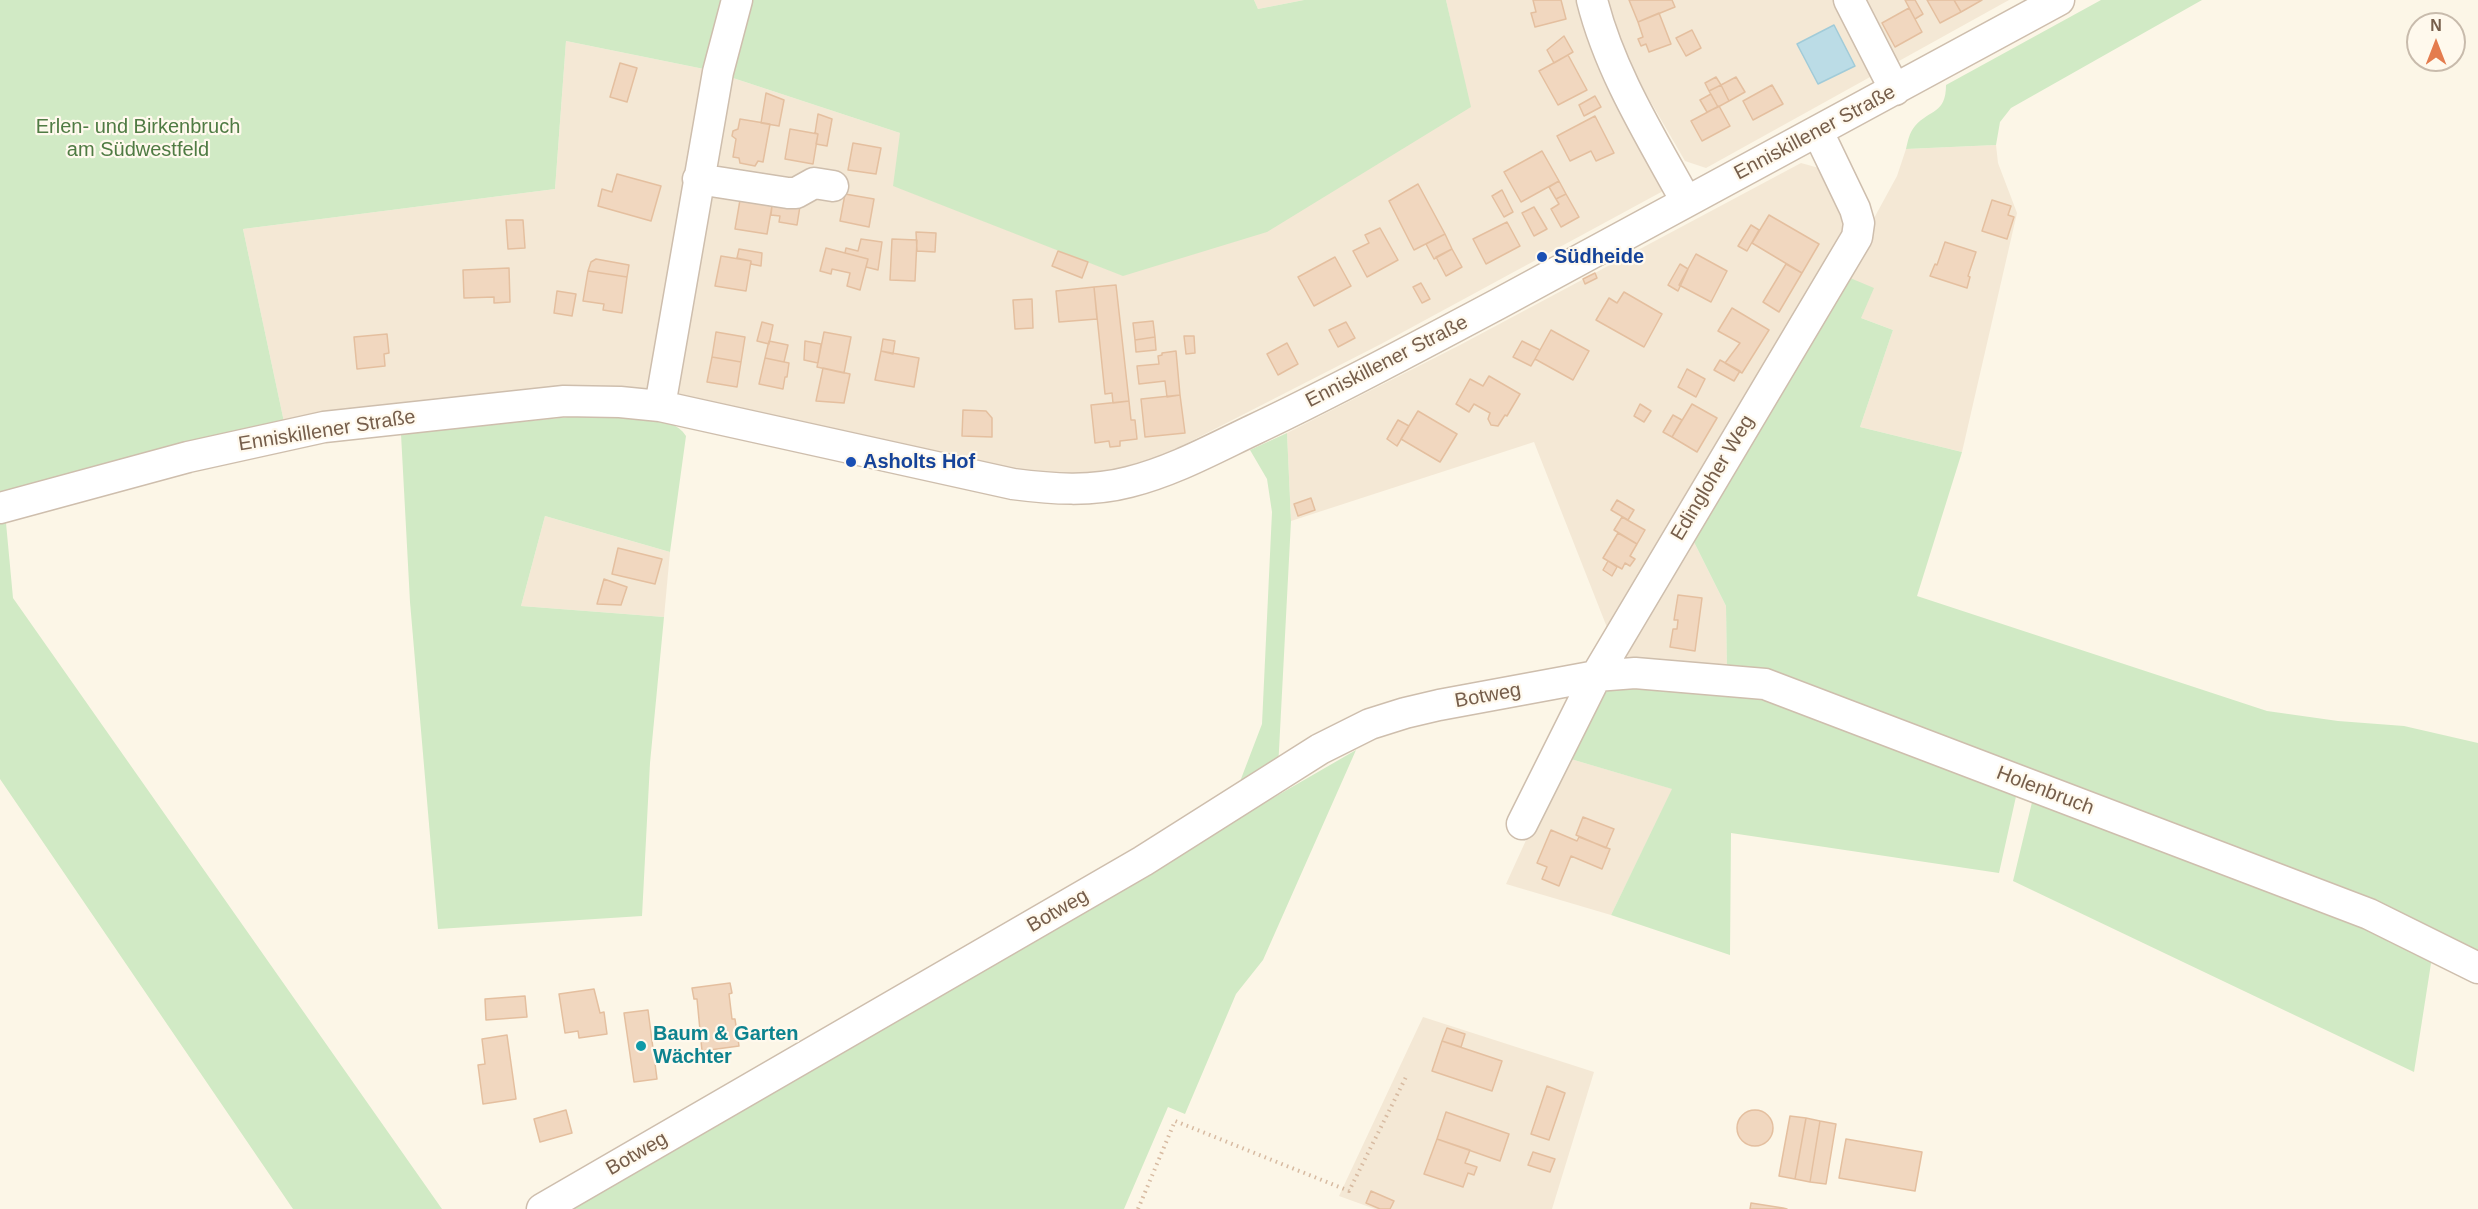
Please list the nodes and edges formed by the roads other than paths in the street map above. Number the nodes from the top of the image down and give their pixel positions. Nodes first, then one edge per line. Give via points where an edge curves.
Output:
1 (737, 0) edge
2 (1592, 0) edge
3 (1849, 0) edge
4 (2059, 0) edge
5 (1895, 90) junction
6 (1818, 132) junction
7 (698, 179) junction
8 (833, 186) dead end
9 (1686, 201) junction
10 (660, 406) junction
11 (0, 508) edge
12 (1596, 676) junction
13 (1522, 824) dead end
14 (2478, 968) edge
15 (542, 1209) edge

1 - 7 street via 718,72
2 - 9 street via 1624,86
3 - 5 street
4 - 5 street, Enniskillener Straße
5 - 6 street, Enniskillener Straße
6 - 9 street, Enniskillener Straße
6 - 12 street, Edingloher Weg via 1855,209 1857,237
7 - 8 street via 788,193 814,183
7 - 10 street
9 - 10 street, Enniskillener Straße via 1281,417 1167,471 1126,483 1083,489 1013,484
10 - 11 street, Enniskillener Straße via 564,401 324,427 188,457
12 - 13 street, Edingloher Weg
12 - 14 street, Holenbruch via 1635,673 1765,684 2369,914
12 - 15 street, Botweg via 1387,718 1320,748 1143,861

